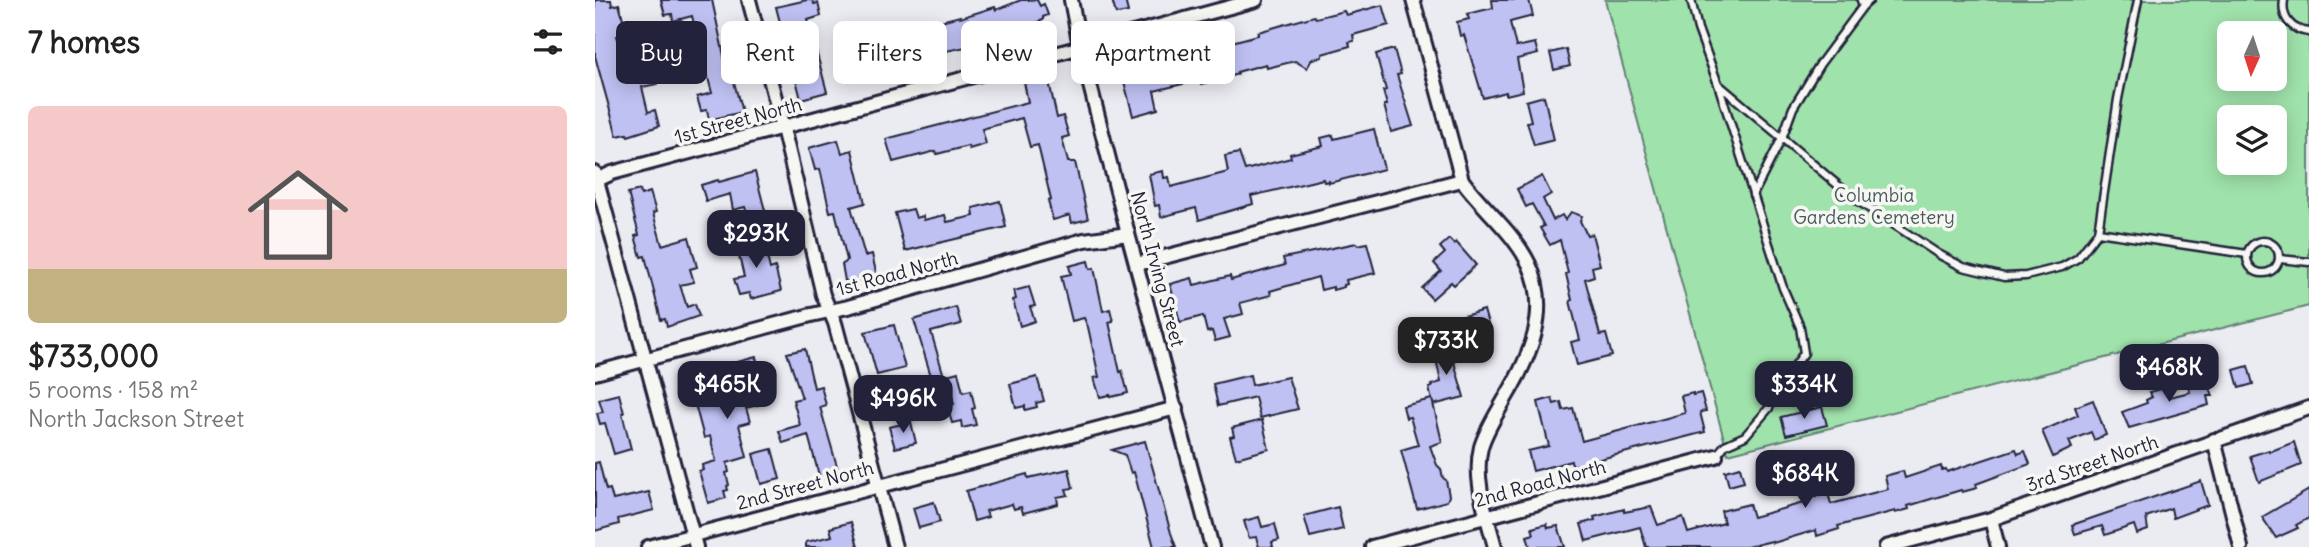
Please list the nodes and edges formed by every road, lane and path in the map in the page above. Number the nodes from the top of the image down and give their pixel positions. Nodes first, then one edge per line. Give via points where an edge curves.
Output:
1 (749, 0) edge
2 (1071, 0) edge
3 (1256, 0) edge
4 (1413, 0) edge
5 (1691, 0) edge
6 (1870, 0) edge
7 (2138, 0) edge
8 (2284, 0) edge
9 (1862, 3) edge
10 (1075, 21) edge
11 (1176, 21) edge
12 (2309, 32) edge
13 (1071, 48) edge
14 (1090, 84) edge
15 (1719, 84) junction
16 (783, 128) junction
17 (1782, 138) junction
18 (596, 178) edge
19 (1462, 180) junction
20 (1753, 195) junction
21 (2098, 232) junction
22 (1128, 234) junction
23 (2247, 254) junction
24 (2280, 259) junction
25 (2309, 262) edge
26 (1137, 264) junction
27 (830, 311) junction
28 (647, 360) junction
29 (595, 373) edge
30 (1176, 408) junction
31 (2309, 408) edge
32 (2214, 440) junction
33 (1716, 456) joint
34 (879, 486) junction
35 (1487, 517) junction
36 (1991, 519) junction
37 (694, 541) edge
38 (648, 547) edge
39 (895, 547) edge
40 (1212, 547) edge
41 (1372, 547) edge
42 (1495, 547) edge
43 (1886, 547) edge
44 (1998, 547) edge
45 (2241, 547) edge

1 - 16 street
2 - 10 street, North Irving Street
3 - 11 street, 1st Street North
4 - 19 street
5 - 15 lane
6 - 9 lane
7 - 21 lane
8 - 12 lane via 2287,20
9 - 17 lane via 1819,64 1793,108
13 - 16 street, 1st Street North
14 - 22 street, North Irving Street
15 - 17 lane
15 - 20 lane
16 - 18 street, 1st Street North
16 - 27 street
17 - 20 lane
17 - 21 lane via 1852,197 1963,267 2004,277 2043,273 2078,258
18 - 28 street
19 - 26 street
19 - 35 street via 1509,232 1537,286 1539,319 1532,347 1481,449 1478,471
20 - 33 lane via 1800,327 1804,353 1769,408 1745,436 1725,445
21 - 23 lane
22 - 26 street, North Irving Street
22 - 27 street, 1st Road North via 1084,240
23 - 24 lane via 2263,241 2277,248
23 - 24 lane via 2249,264 2261,273 2271,271
24 - 25 lane
26 - 30 street, North Irving Street
27 - 28 street, 1st Road North
27 - 34 street
28 - 29 street, 1st Road North
28 - 37 street
30 - 34 street, 2nd Street North
30 - 40 street, North Irving Street
31 - 32 street, 3rd Street North
32 - 36 street, 3rd Street North
32 - 45 street
33 - 35 street, 2nd Road North
34 - 37 street, 2nd Street North
34 - 39 street
35 - 41 street, 2nd Road North
35 - 42 street
36 - 43 street, 3rd Street North
36 - 44 street
37 - 38 street, 2nd Street North

